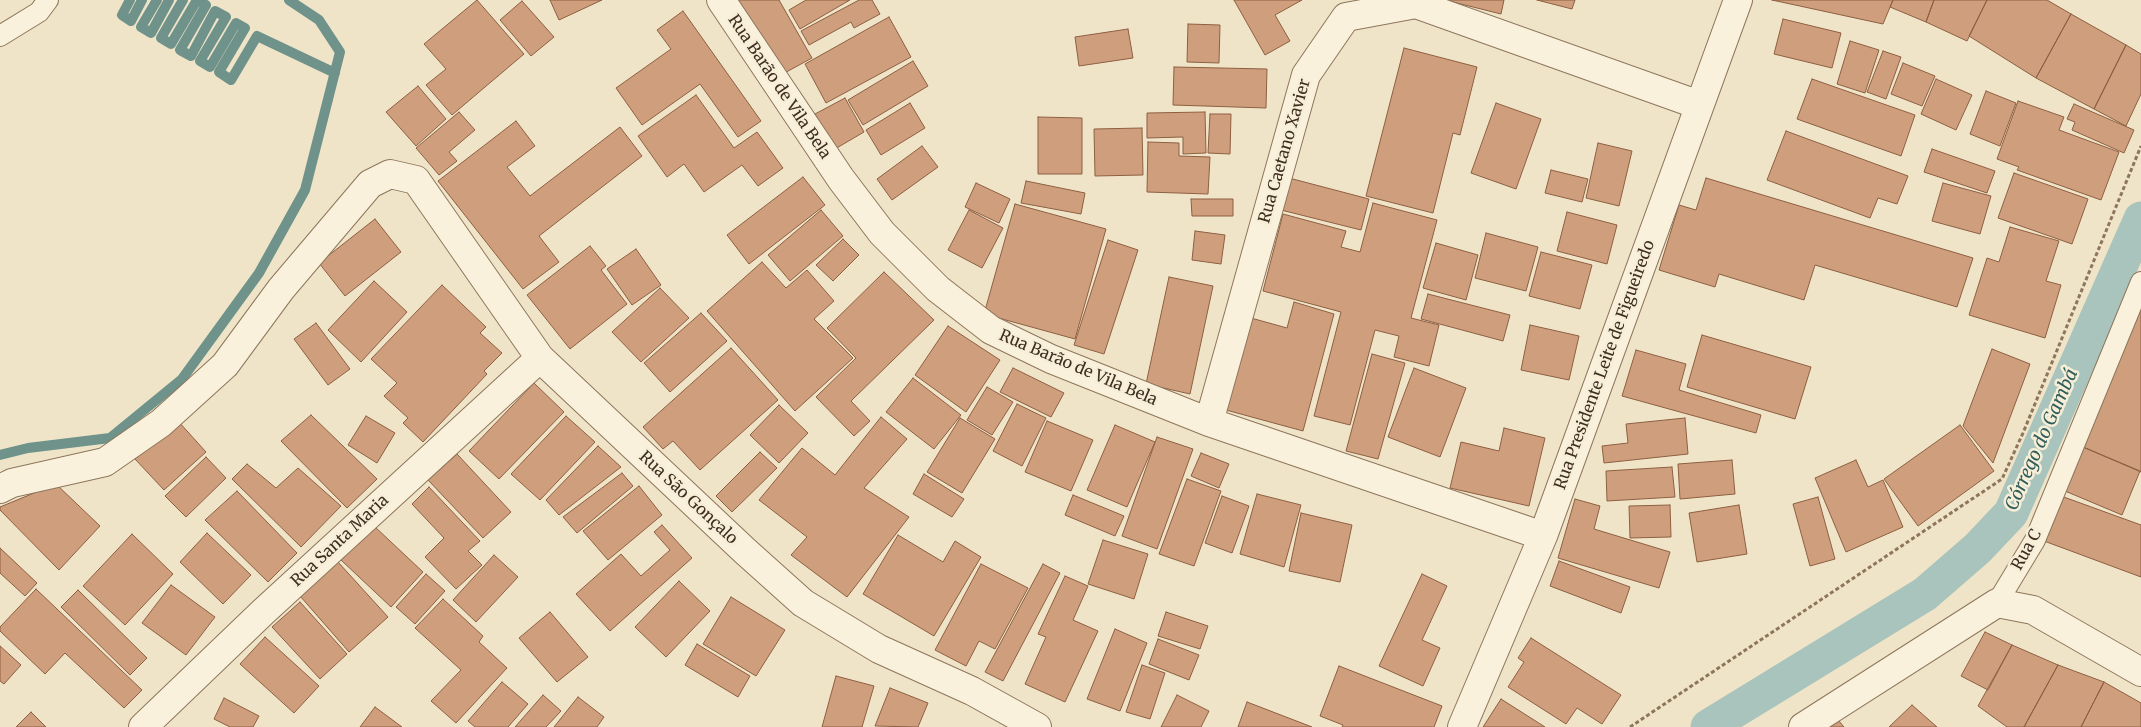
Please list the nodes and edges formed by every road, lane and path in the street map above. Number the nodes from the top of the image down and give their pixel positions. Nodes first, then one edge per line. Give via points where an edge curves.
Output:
1 (48, 0) edge
2 (721, 0) edge
3 (1738, 0) edge
4 (0, 36) edge
5 (1699, 105) junction
6 (2141, 146) edge
7 (2141, 282) edge
8 (540, 358) junction
9 (1209, 422) junction
10 (0, 488) edge
11 (1543, 536) junction
12 (1997, 603) junction
13 (2141, 672) edge
14 (143, 727) edge
15 (1037, 727) edge
16 (1462, 727) edge
17 (1630, 727) edge
18 (1803, 727) edge

1 - 4 lane via 39,12
2 - 9 street, Rua Barão de Vila Bela via 876,226 938,289 991,330 1051,359
3 - 5 street, Rua Presidente Leite de Figueiredo
5 - 9 street, Rua Caetano Xavier via 1416,4 1346,18 1306,75
5 - 11 street, Rua Presidente Leite de Figueiredo
6 - 17 path via 2002,479
7 - 12 lane, Rua C via 2035,540
8 - 10 street, Rua São Gonçalo via 416,180 390,174 370,184 280,289 225,366 161,423 106,462 12,482
8 - 14 street, Rua Santa Maria
8 - 15 street, Rua São Gonçalo via 804,603 879,649 972,691
9 - 11 street, Rua Barão de Vila Bela
11 - 16 street, Rua Presidente Leite de Figueiredo
12 - 13 street via 2033,610
12 - 18 street, Rua C

